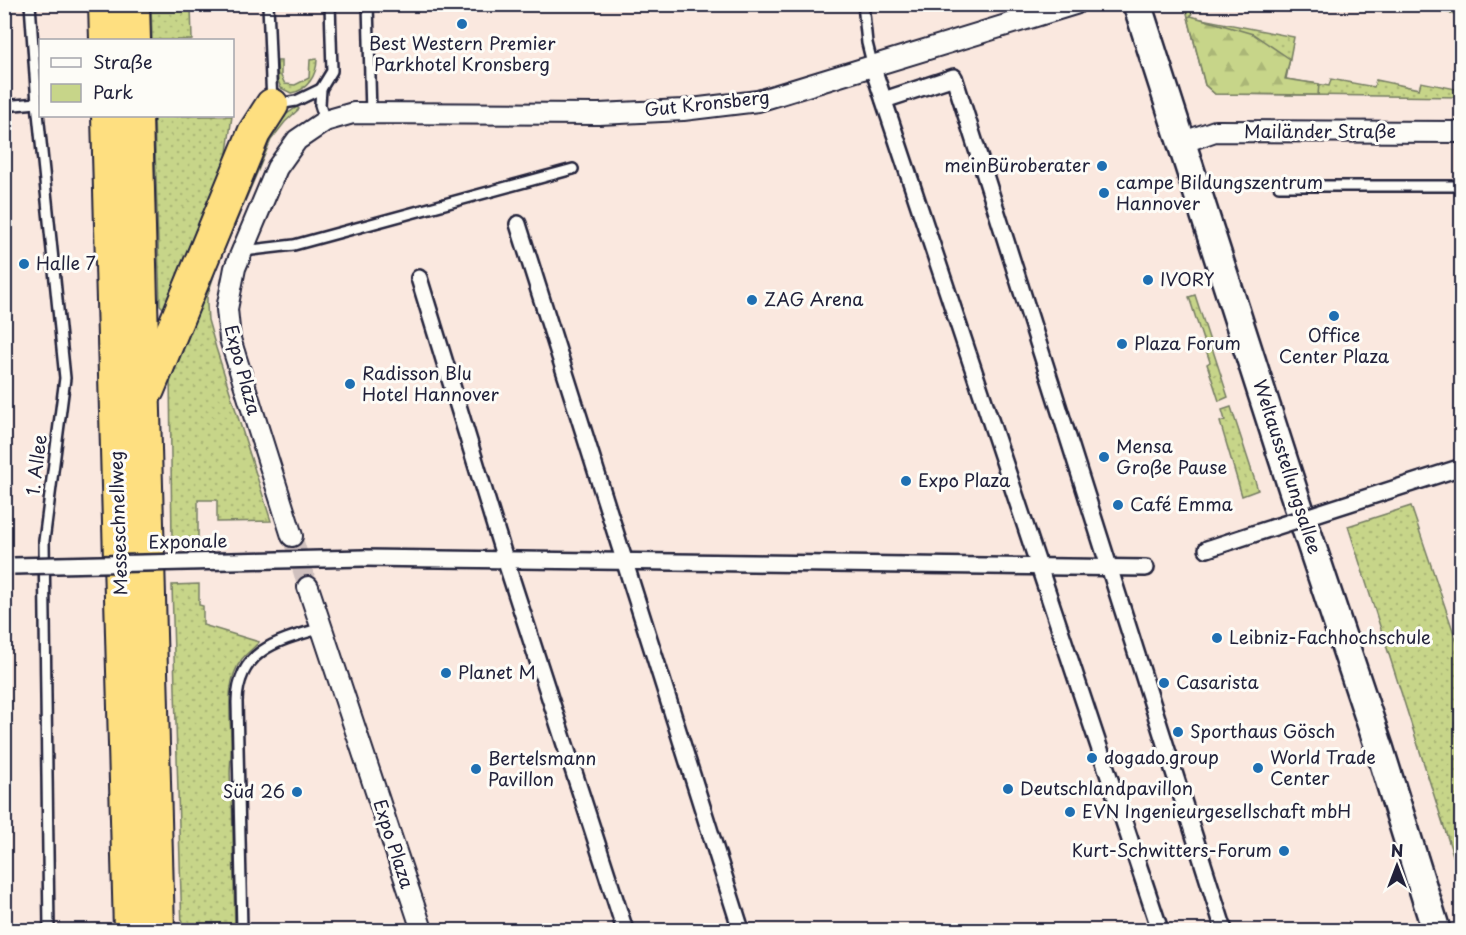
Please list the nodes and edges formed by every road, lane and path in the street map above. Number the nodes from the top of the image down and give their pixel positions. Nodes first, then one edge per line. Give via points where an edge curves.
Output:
1 (30, 4) edge
2 (105, 4) edge
3 (132, 4) edge
4 (268, 4) edge
5 (330, 4) edge
6 (368, 4) edge
7 (863, 4) edge
8 (1075, 4) edge
9 (1137, 4) edge
10 (106, 39) edge
11 (134, 39) edge
12 (873, 68) junction
13 (321, 89) junction
14 (884, 100) junction
15 (37, 103) junction
16 (272, 105) junction
17 (4, 106) edge
18 (370, 114) junction
19 (108, 117) edge
20 (136, 117) edge
21 (326, 121) junction
22 (1461, 132) edge
23 (1181, 143) junction
24 (573, 169) dead end
25 (1279, 186) dead end
26 (1461, 186) edge
27 (518, 224) dead end
28 (243, 251) junction
29 (418, 278) dead end
30 (144, 402) junction
31 (1461, 467) edge
32 (292, 536) tunnel mouth
33 (1207, 549) dead end
34 (505, 559) junction
35 (625, 561) junction
36 (14, 566) dead end
37 (1039, 566) junction
38 (1110, 567) junction
39 (1146, 568) dead end
40 (308, 586) tunnel mouth
41 (322, 628) junction
42 (49, 930) edge
43 (130, 930) edge
44 (158, 930) edge
45 (242, 930) edge
46 (422, 930) edge
47 (625, 930) edge
48 (741, 930) edge
49 (1160, 930) edge
50 (1224, 930) edge
51 (1436, 930) edge

1 - 15 lane, 1. Allee
2 - 10 highway
3 - 11 highway
4 - 16 lane
5 - 13 lane via 332,71
6 - 18 lane
7 - 12 lane
8 - 12 street, Gut Kronsberg
9 - 23 main road, Weltausstellungsallee
12 - 14 street
12 - 18 street, Gut Kronsberg via 758,102 683,110
13 - 16 lane
13 - 21 lane via 320,105
14 - 37 street
14 - 38 street via 954,77
15 - 17 lane
15 - 42 lane, 1. Allee via 65,378 44,541
16 - 30 highway via 254,133
18 - 21 street, Gut Kronsberg via 353,113
19 - 43 highway, Messeschnellweg
20 - 30 highway, Messeschnellweg
21 - 28 street, Expo Plaza via 297,140 277,168
22 - 23 street, Mailänder Straße via 1215,131
23 - 51 main road, Weltausstellungsallee
24 - 28 lane via 294,245
25 - 26 lane
27 - 35 street
28 - 32 street, Expo Plaza via 235,268 227,309 230,339
29 - 34 street
30 - 44 highway, Messeschnellweg
31 - 33 street, bridge
34 - 35 street
34 - 36 street, Exponale, bridge via 364,558
34 - 47 street
35 - 37 street
35 - 48 street
37 - 38 street
37 - 49 street
38 - 39 street
38 - 50 street
40 - 41 street, Expo Plaza
41 - 45 lane via 267,647 249,664 240,680 237,702
41 - 46 street, Expo Plaza

